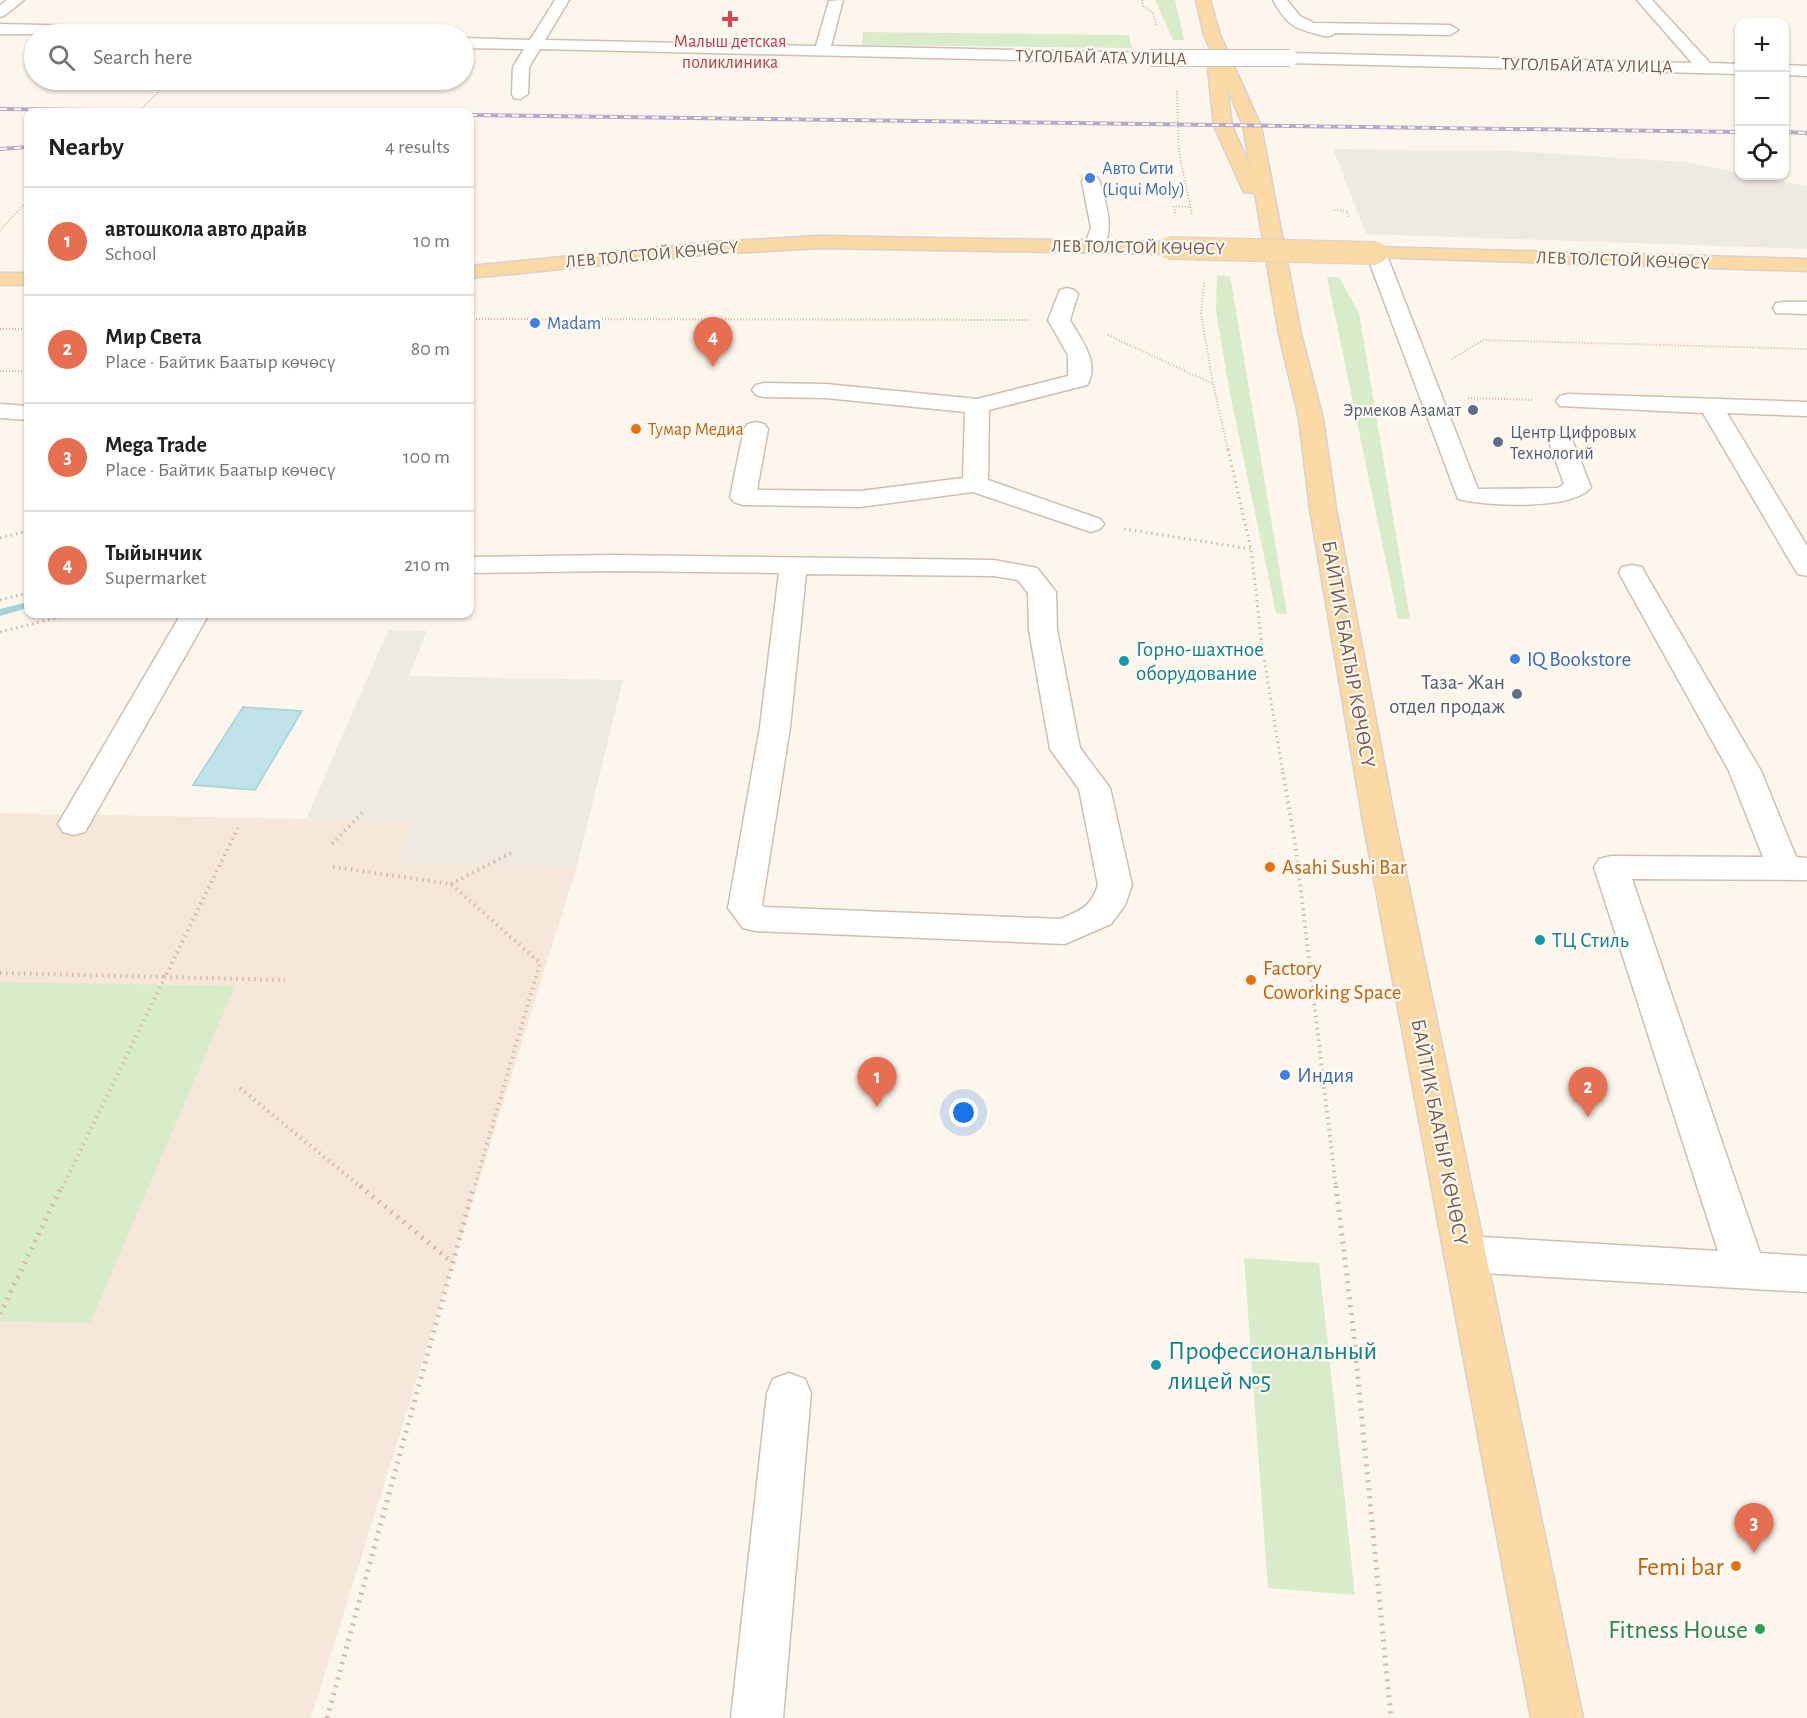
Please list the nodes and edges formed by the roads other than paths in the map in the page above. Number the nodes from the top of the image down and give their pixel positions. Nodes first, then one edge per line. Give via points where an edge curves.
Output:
1 (17, 0) edge
2 (562, 0) edge
3 (1203, 0) edge
4 (1280, 0) edge
5 (1644, 0) edge
6 (836, 1) edge
7 (0, 12) edge
8 (1443, 15) dead end
9 (0, 28) edge
10 (1307, 28) junction
11 (24, 29) edge
12 (1450, 30) junction
13 (1212, 34) junction
14 (474, 43) edge
15 (532, 45) junction
16 (822, 52) junction
17 (1395, 55) junction
18 (1705, 68) junction
19 (1735, 69) edge
20 (1789, 70) edge
21 (1807, 71) edge
22 (520, 94) dead end
23 (1092, 182) dead end
24 (1269, 226) junction
25 (1094, 247) junction
26 (1376, 253) junction
27 (1807, 266) edge
28 (474, 272) edge
29 (0, 279) edge
30 (24, 279) edge
31 (1067, 294) dead end
32 (1784, 308) dead end
33 (1807, 308) edge
34 (764, 390) dead end
35 (1568, 400) road end
36 (977, 406) junction
37 (1711, 406) junction
38 (1807, 409) edge
39 (0, 411) edge
40 (24, 412) edge
41 (756, 429) dead end
42 (1561, 442) dead end
43 (975, 484) junction
44 (1091, 524) road end
45 (474, 565) edge
46 (793, 565) junction
47 (1807, 568) edge
48 (1632, 573) dead end
49 (193, 618) edge
50 (74, 824) dead end
51 (1795, 868) edge
52 (1465, 1254) junction
53 (1745, 1270) junction
54 (1807, 1274) edge
55 (789, 1393) dead end
56 (757, 1718) edge
57 (1557, 1718) edge

1 - 7 street
2 - 15 street
3 - 13 main road
4 - 10 street via 1286,12
5 - 18 street
6 - 16 street
8 - 12 street
9 - 11 street
10 - 12 street
10 - 17 street
12 - 17 street
13 - 24 main road, БАЙТИК БААТЫР КӨЧӨСҮ via 1252,126
13 - 24 main road, БАЙТИК БААТЫР КӨЧӨСҮ via 1223,126
14 - 15 street, ТУГОЛБАЙ АТА УЛИЦА
15 - 16 street, ТУГОЛБАЙ АТА УЛИЦА
15 - 22 street via 521,67
16 - 17 street, ТУГОЛБАЙ АТА УЛИЦА, bridge via 1150,58
17 - 18 street, ТУГОЛБАЙ АТА УЛИЦА
18 - 19 street, ТУГОЛБАЙ АТА УЛИЦА
20 - 21 street
23 - 25 street via 1101,228
24 - 52 main road, БАЙТИК БААТЫР КӨЧӨСҮ via 1311,419 1323,509 1379,822
25 - 26 main road, ЛЕВ ТОЛСТОЙ КӨЧӨСҮ, bridge
25 - 28 main road, ЛЕВ ТОЛСТОЙ КӨЧӨСҮ via 935,242 774,243
26 - 27 main road, ЛЕВ ТОЛСТОЙ КӨЧӨСҮ
26 - 42 street via 1467,494 1563,495 1578,487
29 - 30 main road
31 - 36 street via 1059,320 1079,355 1079,380
32 - 33 street
34 - 36 street via 826,391
35 - 37 street
36 - 43 street
37 - 38 street
37 - 47 street
39 - 40 street
41 - 43 street via 743,496 860,499
43 - 44 street
45 - 46 street
46 - 46 street via 994,568 1027,574 1042,592 1043,630 1065,749 1094,788 1115,885 1108,905 1099,915 1065,932 755,919 746,908 747,889 775,727
48 - 51 street via 1745,771
49 - 50 street
51 - 53 street via 1611,867
52 - 53 street
52 - 57 main road, БАЙТИК БААТЫР КӨЧӨСҮ
53 - 54 street
55 - 56 street

